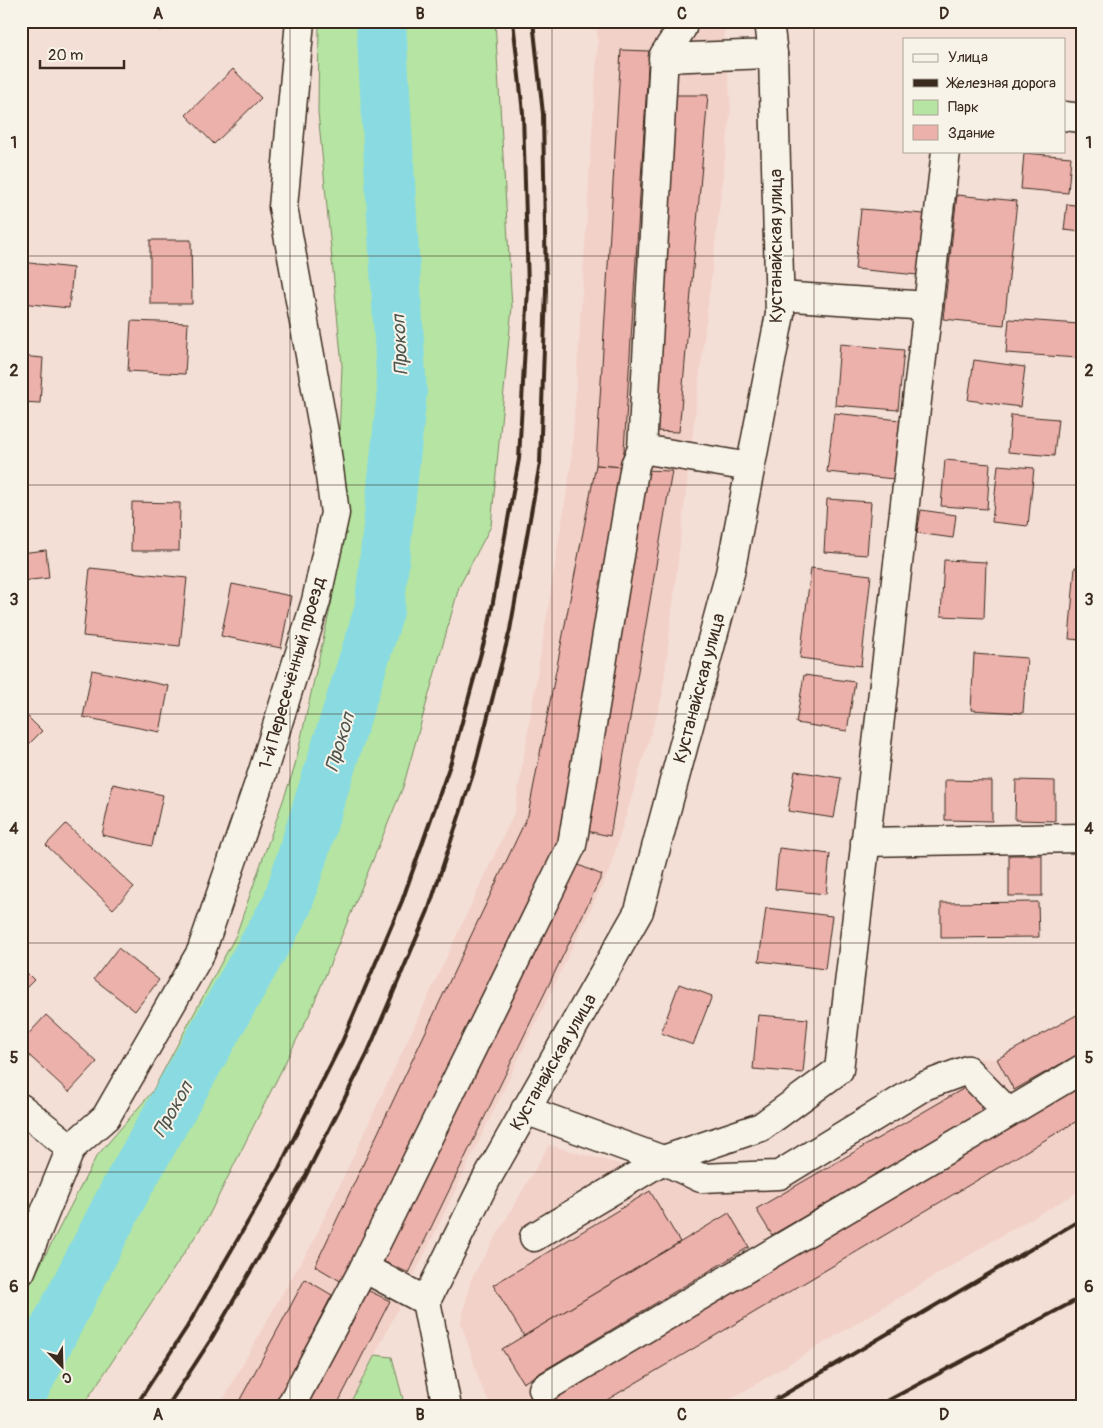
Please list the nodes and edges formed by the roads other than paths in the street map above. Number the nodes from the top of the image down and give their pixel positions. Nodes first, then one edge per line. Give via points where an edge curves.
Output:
1 (300, 21) edge
2 (681, 21) edge
3 (769, 21) edge
4 (773, 54) junction
5 (663, 58) junction
6 (1066, 116) edge
7 (1082, 118) edge
8 (946, 152) edge
9 (779, 296) junction
10 (928, 306) junction
11 (642, 449) junction
12 (750, 467) junction
13 (1082, 838) edge
14 (865, 842) junction
15 (1082, 1070) edge
16 (21, 1108) edge
17 (526, 1110) junction
18 (1008, 1112) junction
19 (71, 1148) junction
20 (663, 1160) junction
21 (534, 1237) dead end
22 (364, 1268) junction
23 (21, 1271) edge
24 (426, 1301) junction
25 (543, 1389) dead end
26 (290, 1407) edge
27 (447, 1407) edge

1 - 19 street, 1-й Пересечённый проезд via 283,207 324,432 335,513 316,601 202,952 106,1117
2 - 5 street via 682,28
3 - 4 street, Кустанайская улица
4 - 5 street
4 - 9 street, Кустанайская улица
5 - 11 street
6 - 7 street
8 - 10 street
9 - 10 street
9 - 12 street, Кустанайская улица via 780,314
10 - 14 street
11 - 12 street
11 - 22 street via 635,465 572,845
12 - 17 street, Кустанайская улица via 730,573 639,911
13 - 14 street
14 - 20 street via 839,1070 761,1127
15 - 18 street
16 - 19 street
17 - 20 street
17 - 24 street, Кустанайская улица via 486,1180
18 - 20 street via 967,1070 924,1086 779,1175 701,1178
18 - 25 street
19 - 23 street, 1-й Пересечённый проезд
20 - 21 street
22 - 24 street
22 - 26 street
24 - 27 street

